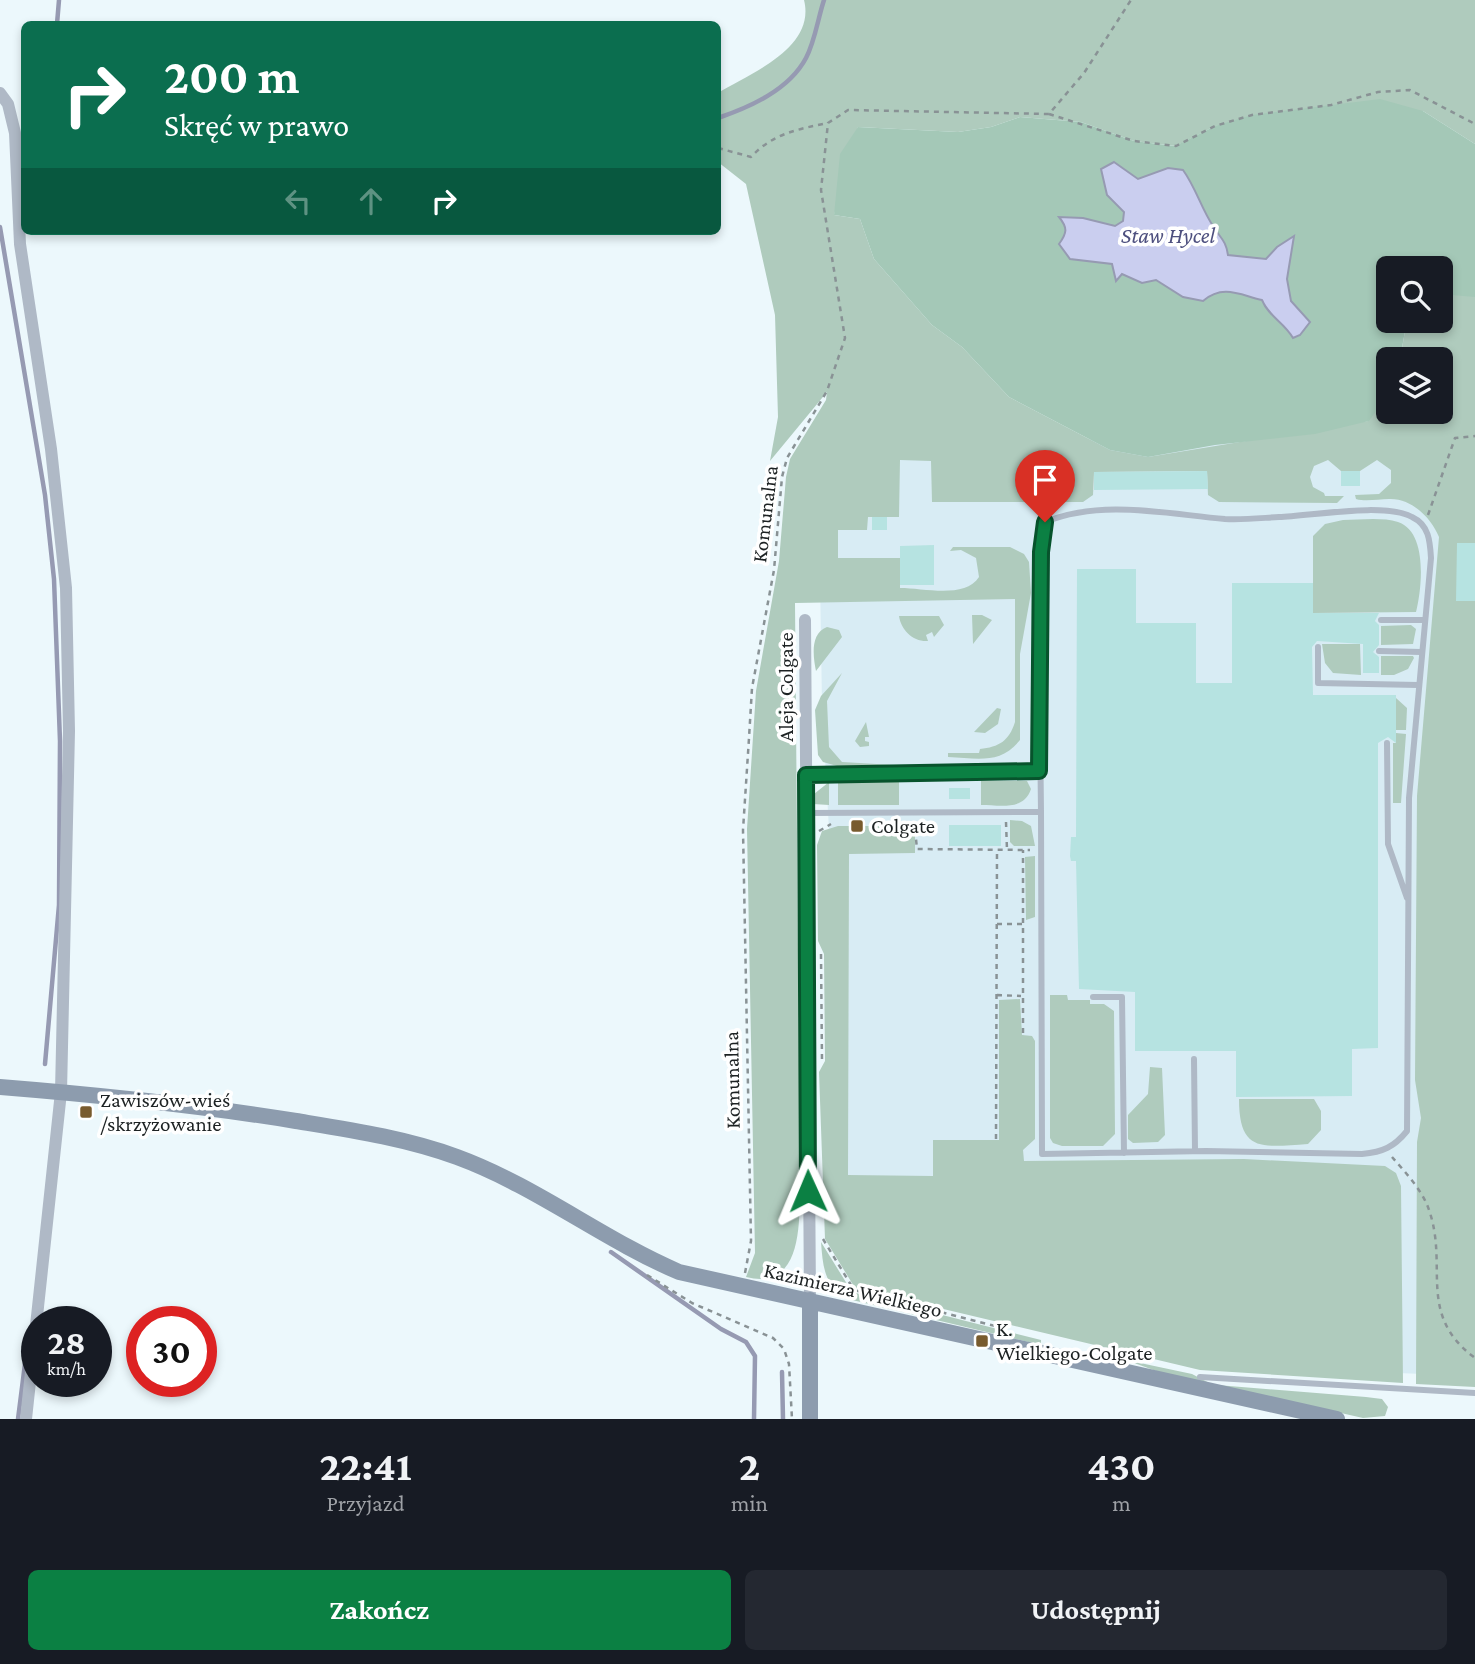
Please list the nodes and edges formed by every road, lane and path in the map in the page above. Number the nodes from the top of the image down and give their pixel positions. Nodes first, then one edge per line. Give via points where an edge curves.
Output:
1 (1131, 0) edge
2 (0, 93) edge
3 (1049, 114) junction
4 (828, 123) junction
5 (1475, 124) edge
6 (721, 149) edge
7 (1475, 436) edge
8 (1424, 527) junction
9 (805, 620) dead end
10 (1381, 620) dead end
11 (1423, 620) junction
12 (1318, 647) dead end
13 (1379, 650) dead end
14 (1421, 652) junction
15 (1418, 685) junction
16 (1387, 743) dead end
17 (1039, 771) junction
18 (806, 775) junction
19 (1005, 812) junction
20 (1041, 812) junction
21 (806, 813) junction
22 (906, 822) dead end
23 (836, 823) dead end
24 (816, 835) dead end
25 (997, 850) junction
26 (1007, 850) junction
27 (1023, 850) junction
28 (1042, 851) junction
29 (1409, 903) junction
30 (996, 924) junction
31 (1023, 924) junction
32 (819, 948) dead end
33 (997, 995) junction
34 (1023, 996) junction
35 (1093, 998) dead end
36 (1023, 1033) dead end
37 (1194, 1059) dead end
38 (817, 1072) dead end
39 (0, 1087) edge
40 (61, 1092) junction
41 (996, 1139) dead end
42 (1386, 1149) junction
43 (1195, 1151) junction
44 (1124, 1153) junction
45 (822, 1228) dead end
46 (638, 1269) dead end
47 (743, 1287) junction
48 (810, 1300) junction
49 (1015, 1331) dead end
50 (1475, 1358) edge
51 (1200, 1377) dead end
52 (1475, 1394) edge
53 (26, 1419) edge
54 (792, 1419) edge
55 (810, 1419) edge
56 (1337, 1419) edge

1 - 3 path via 1084,73
2 - 40 street via 8,104 15,133 20,244 51,449 65,588 69,731
3 - 4 path via 848,110
3 - 5 path via 1134,141 1175,146 1215,126 1252,115 1410,90
4 - 6 path via 765,142 751,157
4 - 47 path, Komunalna via 821,190 845,338 827,391 787,458 774,570 752,688 743,830 751,1241
7 - 8 path via 1455,439
8 - 11 lane via 1431,558
8 - 17 lane via 1412,516 1394,511 1227,519 1156,510 1106,511 1077,512 1045,522
9 - 18 street, Aleja Colgate
10 - 11 lane
11 - 14 lane
12 - 15 lane via 1318,684
13 - 14 lane
14 - 15 lane
15 - 29 lane via 1409,798
16 - 29 lane via 1388,844
17 - 18 lane
17 - 20 lane
18 - 21 street, Aleja Colgate
19 - 20 lane
19 - 21 lane
19 - 26 path
20 - 28 lane
21 - 48 street, Aleja Colgate
22 - 25 path via 915,829 917,849
23 - 24 path
25 - 26 path
25 - 30 path
26 - 27 path
27 - 28 path
27 - 31 path
28 - 44 lane via 1042,1154
29 - 42 lane via 1407,1131
30 - 31 path
30 - 33 path
31 - 34 path
32 - 38 path via 823,1060
33 - 34 path
33 - 41 path
34 - 36 path
35 - 44 lane via 1122,998
37 - 43 lane
39 - 40 street, Kazimierza Wielkiego
40 - 47 street, Kazimierza Wielkiego via 219,1108 384,1135 457,1157 528,1188 638,1254 679,1272
40 - 53 street
42 - 43 lane via 1362,1154
42 - 50 path via 1429,1207 1441,1320
43 - 44 lane
45 - 49 path via 823,1240 854,1290
46 - 54 path via 692,1303 774,1338 789,1364
47 - 48 street, Kazimierza Wielkiego
48 - 55 street
48 - 56 street, Kazimierza Wielkiego
51 - 52 lane

